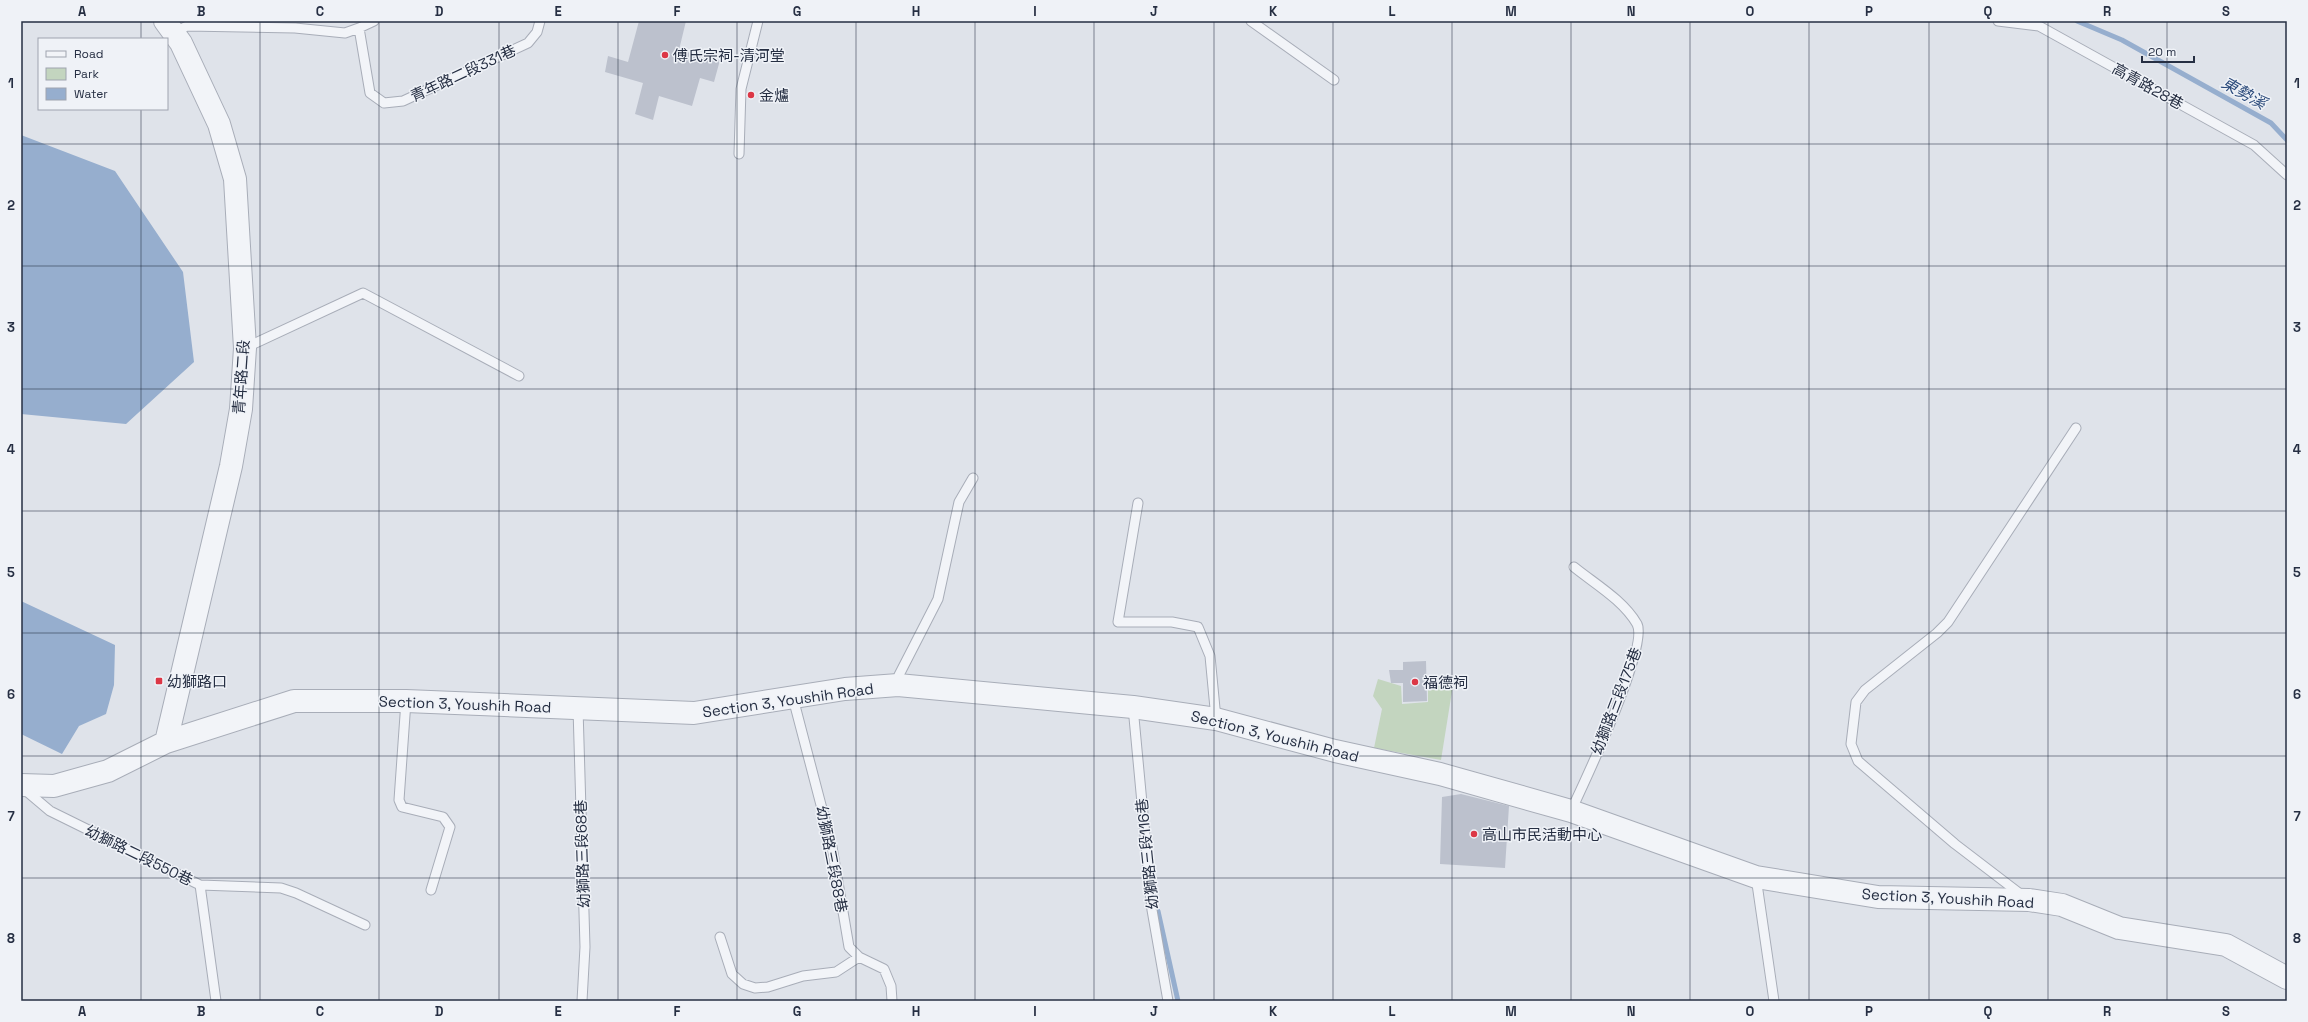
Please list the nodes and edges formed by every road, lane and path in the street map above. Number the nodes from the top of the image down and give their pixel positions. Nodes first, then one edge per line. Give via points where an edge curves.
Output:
1 (374, 21) edge
2 (540, 21) edge
3 (758, 21) edge
4 (1251, 21) edge
5 (1998, 21) edge
6 (296, 25) edge
7 (169, 27) edge
8 (359, 28) junction
9 (1334, 80) dead end
10 (739, 154) dead end
11 (2287, 175) edge
12 (245, 348) junction
13 (519, 376) dead end
14 (2076, 428) dead end
15 (973, 478) dead end
16 (1138, 503) dead end
17 (1574, 567) dead end
18 (898, 686) junction
19 (794, 698) junction
20 (406, 701) junction
21 (1133, 706) junction
22 (578, 707) junction
23 (1216, 719) junction
24 (166, 742) junction
25 (21, 786) edge
26 (1571, 811) junction
27 (1756, 877) junction
28 (200, 885) junction
29 (431, 890) dead end
30 (2029, 900) junction
31 (365, 925) dead end
32 (720, 937) dead end
33 (858, 957) junction
34 (2287, 978) edge
35 (216, 1001) edge
36 (582, 1001) edge
37 (892, 1001) edge
38 (1168, 1001) edge
39 (1774, 1001) edge

1 - 8 lane
2 - 8 lane, 青年路二段331巷 via 537,32 528,43 403,102 384,103 370,93
3 - 10 lane via 741,89
4 - 9 lane
5 - 11 lane, 高青路28巷 via 2039,26 2254,145
6 - 7 lane
6 - 8 lane via 345,33
7 - 12 street, 青年路二段 via 181,43 219,124 235,179
12 - 13 lane via 363,293
12 - 24 street, 青年路二段 via 241,409 231,466
14 - 30 lane via 1948,622 1865,690 1856,702 1851,744 1858,761 1955,844
15 - 18 lane via 959,502 938,599 899,675
16 - 23 lane via 1118,622 1172,622 1198,627 1210,656
17 - 26 lane, 幼獅路三段175巷 via 1617,601 1638,625 1639,638 1616,709
18 - 19 street, Section 3, Youshih Road via 845,689
18 - 21 street, Section 3, Youshih Road
19 - 22 street, Section 3, Youshih Road via 694,713
19 - 33 lane, 幼獅路三段88巷 via 832,847 849,947
20 - 22 street, Section 3, Youshih Road
20 - 24 street, Section 3, Youshih Road via 294,701
20 - 29 lane via 399,800 402,807 443,817 450,827
21 - 23 street, Section 3, Youshih Road
21 - 38 lane, 幼獅路三段116巷 via 1152,910
22 - 36 lane, 幼獅路三段68巷 via 585,947
23 - 26 street, Section 3, Youshih Road via 1335,752 1440,774
24 - 25 street, Section 3, Youshih Road via 108,771 54,786
25 - 28 lane, 幼獅路二段550巷 via 50,811
26 - 27 street, Section 3, Youshih Road
27 - 30 street, Section 3, Youshih Road via 1878,897
27 - 39 lane
28 - 31 lane via 281,888 296,892
28 - 35 lane, 幼獅路二段550巷
30 - 34 street, Section 3, Youshih Road via 2062,905 2119,928 2226,945
32 - 33 lane via 732,974 743,984 755,988 768,987 803,976 836,972
33 - 37 lane via 884,969

